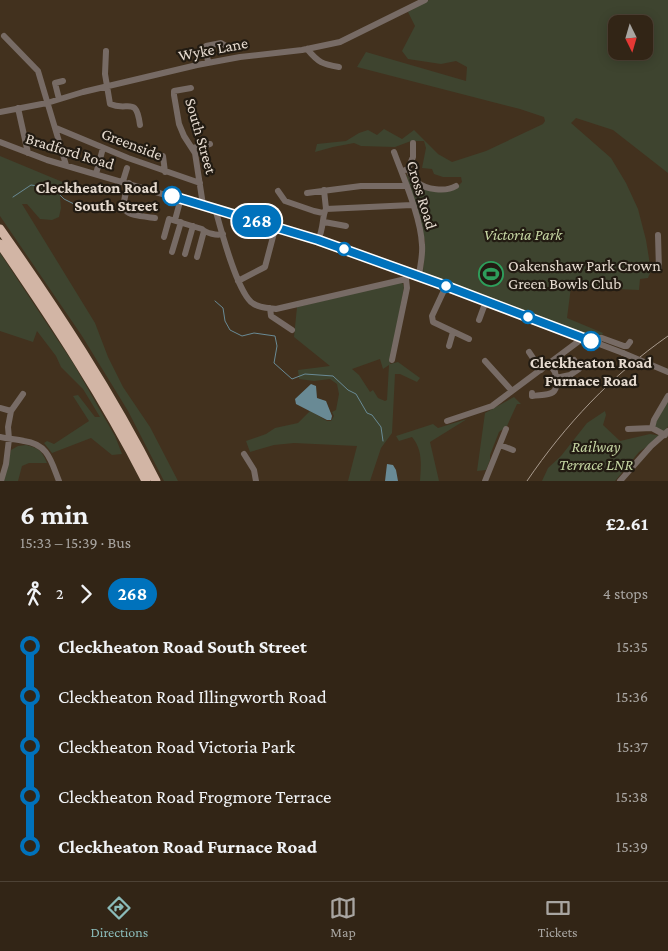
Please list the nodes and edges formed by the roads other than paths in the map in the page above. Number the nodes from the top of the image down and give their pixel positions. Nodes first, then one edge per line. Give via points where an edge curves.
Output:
1 (425, 0) edge
2 (4, 36) dead end
3 (226, 46) dead end
4 (308, 49) junction
5 (106, 51) dead end
6 (208, 63) junction
7 (340, 67) dead end
8 (63, 81) dead end
9 (107, 87) junction
10 (191, 88) dead end
11 (59, 99) junction
12 (47, 103) junction
13 (18, 108) junction
14 (0, 112) edge
15 (140, 125) dead end
16 (56, 128) junction
17 (0, 142) edge
18 (413, 143) dead end
19 (210, 144) dead end
20 (103, 148) junction
21 (193, 148) junction
22 (394, 152) dead end
23 (28, 153) junction
24 (163, 156) dead end
25 (66, 165) junction
26 (127, 168) dead end
27 (404, 170) junction
28 (165, 172) junction
29 (96, 174) junction
30 (126, 182) junction
31 (200, 183) junction
32 (407, 186) junction
33 (456, 186) dead end
34 (324, 190) junction
35 (278, 191) dead end
36 (307, 193) dead end
37 (181, 198) junction
38 (203, 205) junction
39 (412, 205) junction
40 (215, 208) junction
41 (325, 211) junction
42 (155, 218) dead end
43 (175, 221) junction
44 (324, 222) junction
45 (193, 226) junction
46 (346, 226) dead end
47 (0, 229) edge
48 (204, 231) junction
49 (274, 233) dead end
50 (223, 234) junction
51 (658, 235) dead end
52 (164, 236) dead end
53 (318, 240) junction
54 (0, 244) edge
55 (172, 252) dead end
56 (659, 252) junction
57 (668, 252) edge
58 (185, 254) dead end
59 (197, 257) dead end
60 (659, 270) dead end
61 (407, 275) junction
62 (419, 276) junction
63 (238, 281) junction
64 (446, 286) junction
65 (486, 301) junction
66 (270, 308) junction
67 (479, 320) dead end
68 (292, 330) dead end
69 (453, 332) junction
70 (583, 338) junction
71 (469, 339) dead end
72 (630, 342) dead end
73 (598, 344) junction
74 (449, 346) dead end
75 (530, 352) dead end
76 (392, 360) dead end
77 (574, 360) dead end
78 (485, 361) dead end
79 (549, 363) junction
80 (541, 370) junction
81 (668, 372) edge
82 (556, 378) junction
83 (512, 391) junction
84 (532, 393) dead end
85 (23, 394) dead end
86 (668, 396) edge
87 (0, 408) edge
88 (12, 411) junction
89 (447, 421) dead end
90 (652, 428) junction
91 (506, 429) dead end
92 (628, 429) dead end
93 (666, 433) edge
94 (0, 437) edge
95 (9, 439) junction
96 (500, 445) junction
97 (513, 450) dead end
98 (244, 454) dead end
99 (0, 481) edge
100 (59, 481) edge
101 (146, 481) edge
102 (156, 481) edge
103 (256, 481) edge
104 (485, 481) edge
105 (620, 481) edge

1 - 4 street, Wyke Lane via 348,39
2 - 12 street via 38,71
3 - 6 street via 221,42 206,46
4 - 6 street, Wyke Lane
4 - 7 street via 322,64
5 - 9 street
6 - 9 street, Wyke Lane
8 - 11 street via 55,83
9 - 11 street, Wyke Lane
9 - 15 street via 110,104 132,106 137,110
10 - 21 street, South Street via 174,91 179,124
11 - 12 street, Wyke Lane
12 - 13 street, Wyke Lane
12 - 16 street
13 - 14 street, Wyke Lane
13 - 23 street
16 - 20 street, Greenside
16 - 25 street
17 - 23 street, Bradford Road
18 - 27 street via 413,157
19 - 21 street
20 - 28 street, Greenside
20 - 29 street
21 - 31 street, South Street
22 - 27 street, Cross Road
23 - 25 street, Bradford Road
24 - 28 street
25 - 29 street, Bradford Road
26 - 30 street
27 - 32 street, Cross Road
27 - 33 street via 421,185 451,190
28 - 31 street, Greenside
29 - 30 street, Bradford Road
30 - 37 street, Bradford Road
30 - 42 street via 125,210 130,214
31 - 38 street, South Street
32 - 34 street via 375,185
32 - 39 street, Cross Road
34 - 36 street
34 - 41 street
35 - 41 street via 285,201 314,211
37 - 38 street, Bradford Road
37 - 43 street
38 - 40 street, Bradford Road
39 - 41 street
39 - 62 street, Cross Road via 422,246
40 - 50 street
40 - 53 street, Bradford Road
41 - 44 street
43 - 45 street
43 - 52 street
43 - 55 street
44 - 46 street
44 - 53 street
45 - 48 street
45 - 58 street
47 - 102 highway via 80,346
48 - 50 street
48 - 59 street
49 - 63 street via 269,240 265,267
50 - 63 street
51 - 56 street
53 - 61 street, Bradford Road
54 - 101 highway via 82,366
56 - 57 street
56 - 60 street
61 - 62 street, Bradford Road
61 - 66 street
61 - 76 street
62 - 64 street, Bradford Road
63 - 66 street via 251,303
64 - 65 street, Bradford Road
64 - 69 street via 432,316 433,322
65 - 67 street
65 - 70 street, Bradford Road
66 - 68 street via 271,316
69 - 71 street
69 - 74 street
70 - 73 street, Bradford Road
70 - 79 street
72 - 73 street via 624,346 600,338
73 - 81 street, Bradford Road, bridge
75 - 80 street
77 - 82 street via 579,369
78 - 83 street
79 - 80 street
79 - 82 street
80 - 83 street
82 - 84 street via 559,391 532,396
83 - 89 street via 492,406
85 - 88 street
86 - 90 street
87 - 88 street
88 - 95 street
90 - 92 street
90 - 93 street
91 - 96 street
93 - 105 street
94 - 95 street
95 - 99 street
95 - 100 street via 40,446 50,457
96 - 97 street
96 - 104 street
98 - 103 street via 254,470

